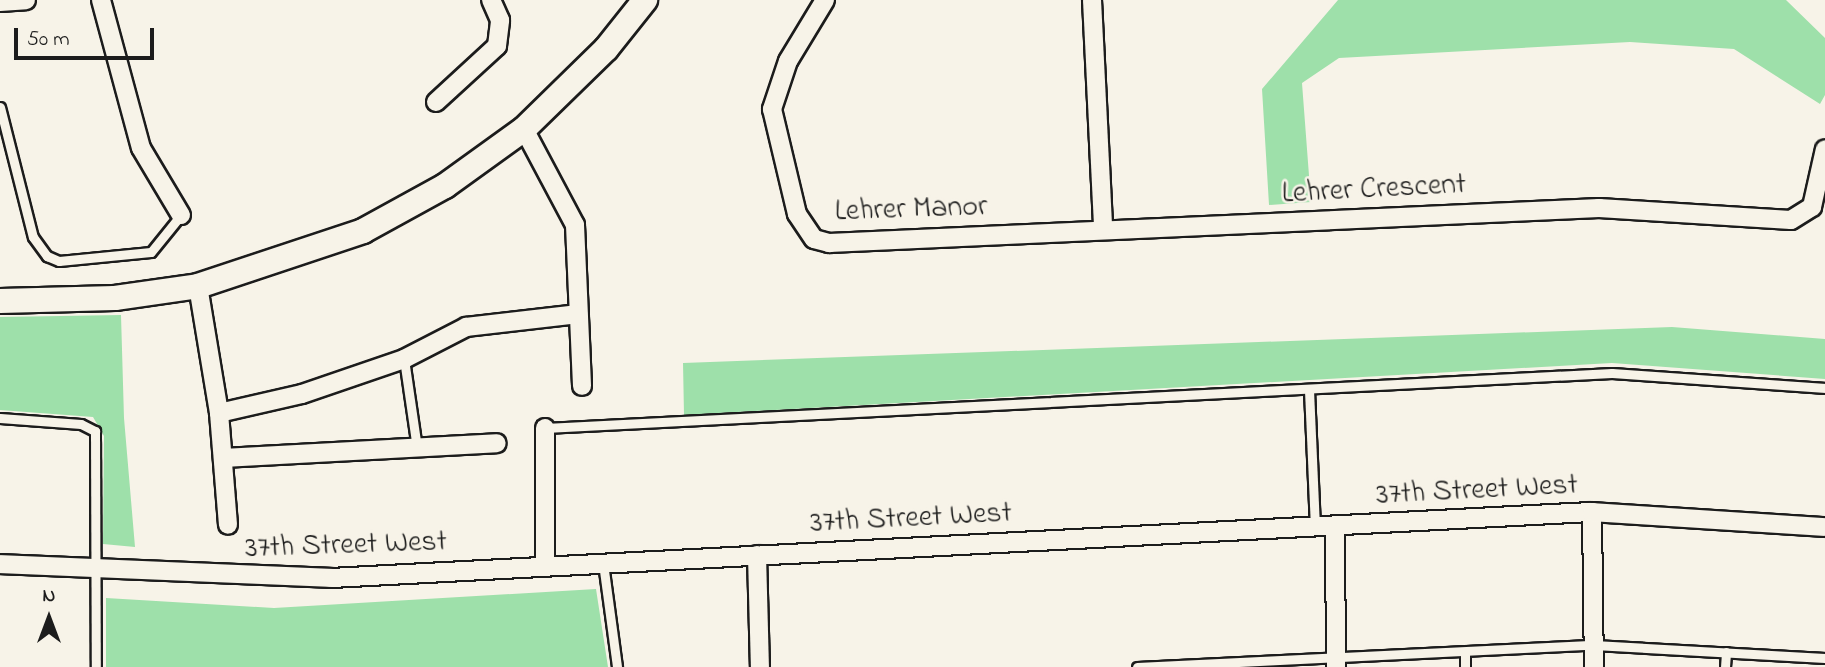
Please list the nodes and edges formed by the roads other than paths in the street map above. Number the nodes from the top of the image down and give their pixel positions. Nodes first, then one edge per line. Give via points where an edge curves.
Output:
1 (26, 0) edge
2 (101, 0) edge
3 (491, 0) edge
4 (645, 0) edge
5 (825, 0) edge
6 (1092, 0) edge
7 (0, 2) edge
8 (436, 103) dead end
9 (0, 107) edge
10 (524, 129) junction
11 (1825, 149) edge
12 (181, 215) joint
13 (1103, 229) junction
14 (198, 286) junction
15 (0, 301) edge
16 (578, 314) junction
17 (404, 359) junction
18 (582, 386) dead end
19 (1825, 388) edge
20 (1309, 390) junction
21 (219, 413) junction
22 (0, 418) edge
23 (545, 428) joint
24 (497, 443) dead end
25 (417, 448) junction
26 (223, 458) junction
27 (1592, 512) junction
28 (229, 525) dead end
29 (1335, 527) junction
30 (1825, 527) edge
31 (1315, 528) junction
32 (757, 555) junction
33 (603, 563) junction
34 (0, 564) edge
35 (545, 567) junction
36 (93, 570) junction
37 (1594, 645) junction
38 (1465, 652) junction
39 (1726, 652) junction
40 (1825, 658) edge
41 (1336, 663) edge
42 (1202, 665) edge
43 (96, 667) edge
44 (617, 667) edge
45 (760, 667) edge
46 (1138, 667) edge
47 (1465, 667) edge
48 (1594, 667) edge
49 (1725, 667) edge

1 - 7 street
2 - 12 street via 141,148
3 - 8 street via 500,20 497,46
4 - 10 street via 606,49
5 - 13 street, Lehrer Manor via 788,61 772,109 797,215 814,239 848,243
6 - 13 street
9 - 12 lane via 33,237 47,257 59,261 151,252
10 - 14 street via 445,186 363,231
10 - 16 street via 575,225
11 - 13 street, Lehrer Crescent via 1812,207 1791,220 1599,208
14 - 15 street via 115,298
14 - 21 street
16 - 17 street via 466,327
16 - 18 street
17 - 21 street via 302,394
17 - 25 lane
19 - 20 lane via 1612,373
20 - 23 lane
20 - 31 lane
21 - 26 street
22 - 36 lane via 81,424 94,431
23 - 35 street
24 - 25 street
25 - 26 street
26 - 28 street
27 - 29 street, 37th Street West
27 - 30 street, 37th Street West
27 - 37 street
29 - 31 street, 37th Street West
29 - 41 street
31 - 32 street, 37th Street West
32 - 33 street, 37th Street West
32 - 45 street
33 - 35 street, 37th Street West
33 - 44 lane
34 - 36 street, 37th Street West
35 - 36 street, 37th Street West via 273,579
36 - 43 lane
37 - 38 lane
37 - 39 lane
37 - 48 street
38 - 41 lane
38 - 47 lane
39 - 40 lane
39 - 49 lane
41 - 42 lane
42 - 46 lane

